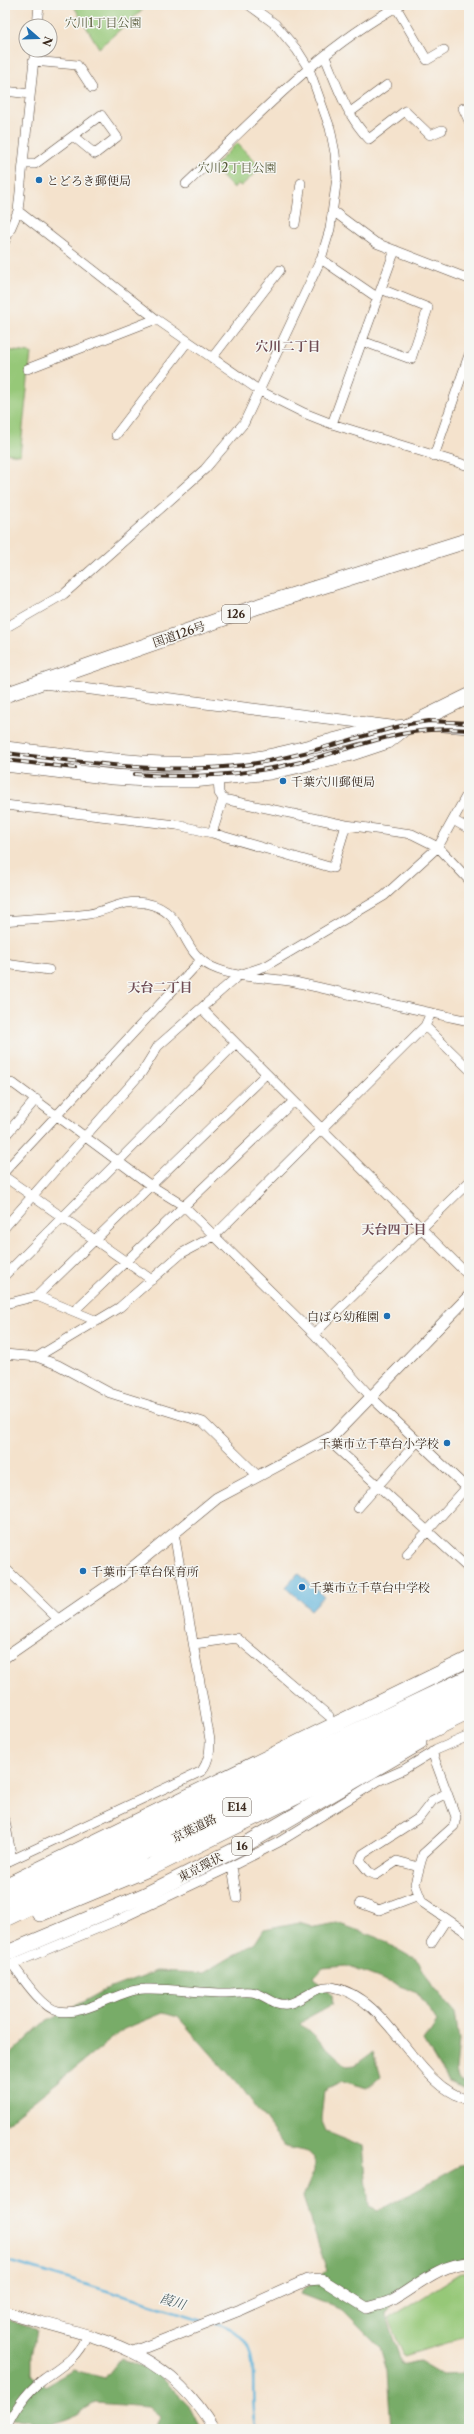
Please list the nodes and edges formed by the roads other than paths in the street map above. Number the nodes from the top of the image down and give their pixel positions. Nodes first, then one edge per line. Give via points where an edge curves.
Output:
1 (39, 5) edge
2 (249, 5) edge
3 (398, 6) edge
4 (38, 18) edge
5 (444, 50) dead end
6 (325, 57) junction
7 (34, 58) edge
8 (33, 61) junction
9 (309, 69) junction
10 (387, 85) dead end
11 (92, 88) dead end
12 (5, 91) edge
13 (30, 94) junction
14 (463, 108) dead end
15 (349, 113) junction
16 (469, 121) edge
17 (442, 130) dead end
18 (73, 136) junction
19 (23, 164) junction
20 (301, 183) dead end
21 (186, 184) dead end
22 (18, 211) junction
23 (333, 211) junction
24 (295, 224) dead end
25 (5, 241) edge
26 (396, 250) junction
27 (321, 259) junction
28 (280, 270) dead end
29 (469, 279) edge
30 (381, 289) junction
31 (378, 298) junction
32 (156, 319) junction
33 (188, 341) junction
34 (362, 341) junction
35 (469, 355) edge
36 (212, 358) junction
37 (27, 369) dead end
38 (260, 391) junction
39 (332, 424) junction
40 (116, 435) dead end
41 (434, 456) junction
42 (469, 466) edge
43 (469, 540) edge
44 (5, 628) edge
45 (40, 683) junction
46 (5, 695) edge
47 (469, 696) edge
48 (406, 727) junction
49 (469, 728) edge
50 (5, 749) edge
51 (5, 764) edge
52 (218, 777) junction
53 (469, 791) edge
54 (223, 799) junction
55 (5, 805) edge
56 (453, 820) junction
57 (346, 825) junction
58 (469, 829) edge
59 (212, 833) junction
60 (438, 847) junction
61 (469, 880) edge
62 (5, 921) edge
63 (201, 960) junction
64 (5, 964) edge
65 (49, 970) dead end
66 (239, 975) junction
67 (202, 1009) junction
68 (431, 1013) junction
69 (469, 1021) edge
70 (425, 1026) junction
71 (236, 1044) junction
72 (469, 1069) edge
73 (266, 1074) junction
74 (5, 1082) edge
75 (36, 1099) junction
76 (294, 1101) junction
77 (57, 1114) junction
78 (322, 1129) junction
79 (5, 1136) edge
80 (85, 1137) junction
81 (120, 1162) junction
82 (5, 1171) edge
83 (5, 1177) edge
84 (469, 1182) edge
85 (150, 1185) junction
86 (32, 1196) junction
87 (184, 1206) junction
88 (63, 1217) junction
89 (5, 1227) edge
90 (422, 1228) junction
91 (214, 1236) junction
92 (94, 1239) junction
93 (124, 1261) junction
94 (5, 1275) edge
95 (469, 1276) edge
96 (152, 1280) junction
97 (37, 1296) junction
98 (469, 1296) edge
99 (5, 1304) edge
100 (75, 1310) junction
101 (97, 1321) junction
102 (314, 1334) junction
103 (5, 1354) edge
104 (37, 1357) junction
105 (371, 1397) junction
106 (328, 1439) junction
107 (418, 1442) junction
108 (257, 1475) junction
109 (378, 1486) junction
110 (468, 1489) edge
111 (358, 1508) dead end
112 (427, 1531) junction
113 (174, 1533) junction
114 (407, 1554) dead end
115 (5, 1568) edge
116 (469, 1569) edge
117 (60, 1621) junction
118 (194, 1644) junction
119 (5, 1657) edge
120 (469, 1659) edge
121 (469, 1678) edge
122 (469, 1695) edge
123 (469, 1711) edge
124 (469, 1715) edge
125 (329, 1716) dead end
126 (469, 1736) edge
127 (432, 1752) junction
128 (447, 1793) junction
129 (5, 1821) edge
130 (9, 1861) edge
131 (232, 1866) junction
132 (419, 1867) junction
133 (5, 1886) edge
134 (419, 1895) junction
135 (238, 1898) dead end
136 (5, 1899) edge
137 (360, 1904) dead end
138 (5, 1918) edge
139 (446, 1920) junction
140 (5, 1923) edge
141 (469, 1934) edge
142 (431, 1943) dead end
143 (7, 1962) edge
144 (469, 2101) edge
145 (469, 2263) edge
146 (5, 2312) edge
147 (86, 2336) junction
148 (133, 2352) junction
149 (6, 2429) edge
150 (214, 2429) edge

1 - 4 street
2 - 9 street via 275,24
3 - 5 street via 427,60
3 - 6 street via 367,23
6 - 9 street
6 - 15 street
7 - 8 street
8 - 11 street via 77,65
8 - 13 street
9 - 21 street
9 - 23 street via 330,128 335,153 337,177
10 - 15 street
12 - 13 street
13 - 19 street
14 - 16 street
15 - 17 street via 358,128 369,139 405,111 430,135
18 - 18 street via 101,115 117,137 95,154
18 - 19 street via 34,164
19 - 22 street
20 - 24 street
22 - 25 street
22 - 32 street
23 - 26 street via 376,243
23 - 27 street
26 - 29 street
26 - 30 street
27 - 31 street
27 - 38 street
28 - 36 street
30 - 31 street
30 - 34 street via 428,308 411,359
31 - 34 street
32 - 33 street
32 - 37 street
33 - 36 street
33 - 40 street
34 - 39 street
35 - 41 street
36 - 38 street
38 - 39 street
38 - 44 street via 244,423 205,469 64,594
39 - 41 street
41 - 42 street
43 - 45 highway, 国道126号 / 126 via 259,606
45 - 46 highway, 国道126号 / 126
45 - 48 street
47 - 48 highway
48 - 49 street via 430,725
48 - 50 highway via 378,729 269,757 194,764 115,762
48 - 52 highway via 388,741 352,753 270,772
51 - 52 highway via 137,779 193,780
52 - 54 street via 219,793
53 - 56 street
54 - 57 street
54 - 59 street
55 - 59 street via 177,825
56 - 58 street
56 - 60 street
57 - 59 street via 333,868
57 - 60 street via 401,831
60 - 61 street
60 - 66 street via 384,896 266,966
62 - 63 street via 88,914 126,902 144,903 165,910 171,915
63 - 66 street
63 - 77 street
64 - 65 street
66 - 67 street
66 - 68 street via 293,982
67 - 71 street
67 - 80 street via 158,1046 142,1072
68 - 69 street
68 - 70 street
70 - 72 street
70 - 78 street
71 - 73 street
71 - 81 street via 180,1102 167,1110
73 - 76 street
73 - 85 street
74 - 75 street via 14,1084
75 - 77 street
75 - 79 street
76 - 78 street
76 - 87 street
77 - 80 street
77 - 82 street
78 - 90 street
78 - 91 street
80 - 81 street
80 - 86 street
81 - 85 street
81 - 88 street
83 - 86 street
84 - 90 street
85 - 87 street
85 - 92 street
86 - 88 street
86 - 89 street
87 - 91 street
87 - 93 street
88 - 92 street
88 - 94 street
90 - 95 street
90 - 102 street
91 - 96 street via 182,1253
91 - 102 street
92 - 93 street
92 - 97 street
93 - 96 street
93 - 100 street
96 - 101 street via 120,1308
97 - 99 street
97 - 100 street
98 - 105 street
100 - 101 street
101 - 104 street
102 - 105 street
103 - 104 street
104 - 108 street via 58,1365 110,1393 203,1422
105 - 106 street
105 - 107 street
106 - 108 street
106 - 109 street
107 - 109 street
107 - 110 street
108 - 113 street via 217,1498
109 - 111 street
109 - 112 street
110 - 112 street
112 - 114 street
112 - 116 street
113 - 117 street
113 - 118 street
115 - 117 street
117 - 119 street
118 - 125 street via 237,1638
118 - 130 street via 210,1740 210,1754 202,1771
120 - 133 highway
121 - 136 highway, 京葉道路 / E14
122 - 138 highway, 京葉道路 / E14
123 - 140 highway via 153,1866 42,1912
124 - 143 highway, 東京環状 / 16 via 241,1847
126 - 127 street
127 - 128 street
127 - 131 street via 403,1770 378,1781 279,1842
128 - 132 street via 456,1817 454,1826 423,1854
128 - 132 street via 433,1800 419,1818 363,1854 360,1861 369,1872 376,1875 397,1861
129 - 130 street
131 - 135 street
131 - 143 street via 118,1920
132 - 134 street via 415,1884
134 - 137 street via 379,1910
134 - 139 street via 422,1902
139 - 141 street
139 - 142 street
143 - 144 street via 40,1999 51,2009 59,2011 90,2007 143,1989 251,1992 275,2003 287,2004 318,1990 336,1988 352,1995 376,2013 435,2080
145 - 148 street via 457,2264 435,2273 392,2300 367,2308 321,2279 307,2280
146 - 147 street
147 - 148 street
147 - 149 street via 82,2348 29,2392
148 - 150 street via 158,2365 177,2381 194,2399

